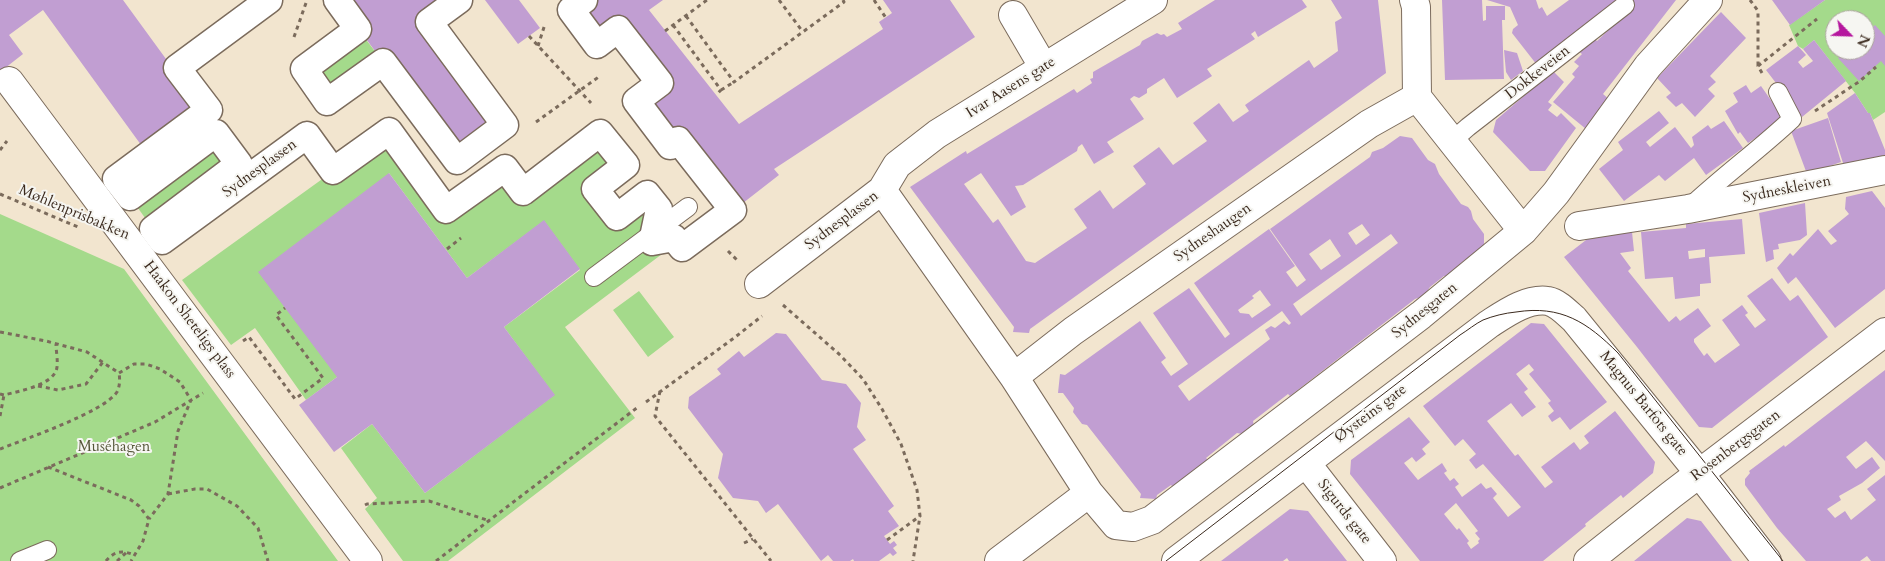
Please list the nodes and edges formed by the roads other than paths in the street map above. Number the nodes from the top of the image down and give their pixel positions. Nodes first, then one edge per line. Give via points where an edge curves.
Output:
1 (269, 0) edge
2 (337, 0) edge
3 (459, 0) edge
4 (584, 0) edge
5 (1153, 0) edge
6 (1414, 0) edge
7 (1708, 0) edge
8 (1625, 5) dead end
9 (1013, 15) dead end
10 (1044, 68) junction
11 (9, 81) dead end
12 (1778, 92) dead end
13 (1417, 97) junction
14 (1452, 141) junction
15 (1885, 170) edge
16 (882, 190) junction
17 (688, 207) dead end
18 (1688, 209) junction
19 (1579, 226) dead end
20 (1523, 231) junction
21 (594, 277) dead end
22 (759, 284) road end
23 (1574, 319) joint
24 (1885, 332) edge
25 (1014, 376) junction
26 (1306, 463) junction
27 (1700, 474) junction
28 (1089, 493) junction
29 (47, 550) dead end
30 (20, 561) edge
31 (368, 561) edge
32 (998, 561) edge
33 (1176, 561) edge
34 (1382, 561) edge
35 (1588, 561) edge
36 (1767, 561) edge

1 - 4 street, Sydnesplassen via 177,68 209,110 116,180 130,197 216,133 239,164 153,228 162,241 307,135 333,171 389,131 446,210 505,168 523,192 600,133 626,166 595,189 617,217 647,194 659,209 652,242 674,238 682,248 734,210 678,140 670,146 636,101 660,83 618,28 597,45 570,10
2 - 3 street via 358,29 304,69 327,102 383,62 457,161 505,125 429,22
5 - 10 street, Ivar Aasens gate
6 - 13 street
7 - 20 street, Sydnesgaten via 1648,66 1556,193
8 - 14 lane, Dokkeveien
9 - 10 street
10 - 16 street, Ivar Aasens gate via 936,134 898,165
11 - 31 street, Haakon Sheteligs plass
12 - 18 lane, Sydneskleiven via 1792,119
13 - 14 street
13 - 25 street, Sydneshaugen via 1370,124 1073,331
14 - 20 street
15 - 18 street, Sydneskleiven
16 - 22 street, Sydnesplassen
16 - 25 street, Sydnesplassen
17 - 21 lane
18 - 19 street, Sydneskleiven
20 - 28 street, Sydnesgaten via 1421,315 1152,520 1134,527 1116,525
23 - 26 street, Øysteins gate via 1549,301 1525,304 1506,313
23 - 27 street, Magnus Barfots gate
24 - 27 street, Rosenbergsgaten
25 - 28 street, Sydnesplassen
26 - 33 street, Øysteins gate
26 - 34 street, Sigurds gate
27 - 35 street, Rosenbergsgaten
27 - 36 street, Magnus Barfots gate
28 - 32 street
29 - 30 lane

